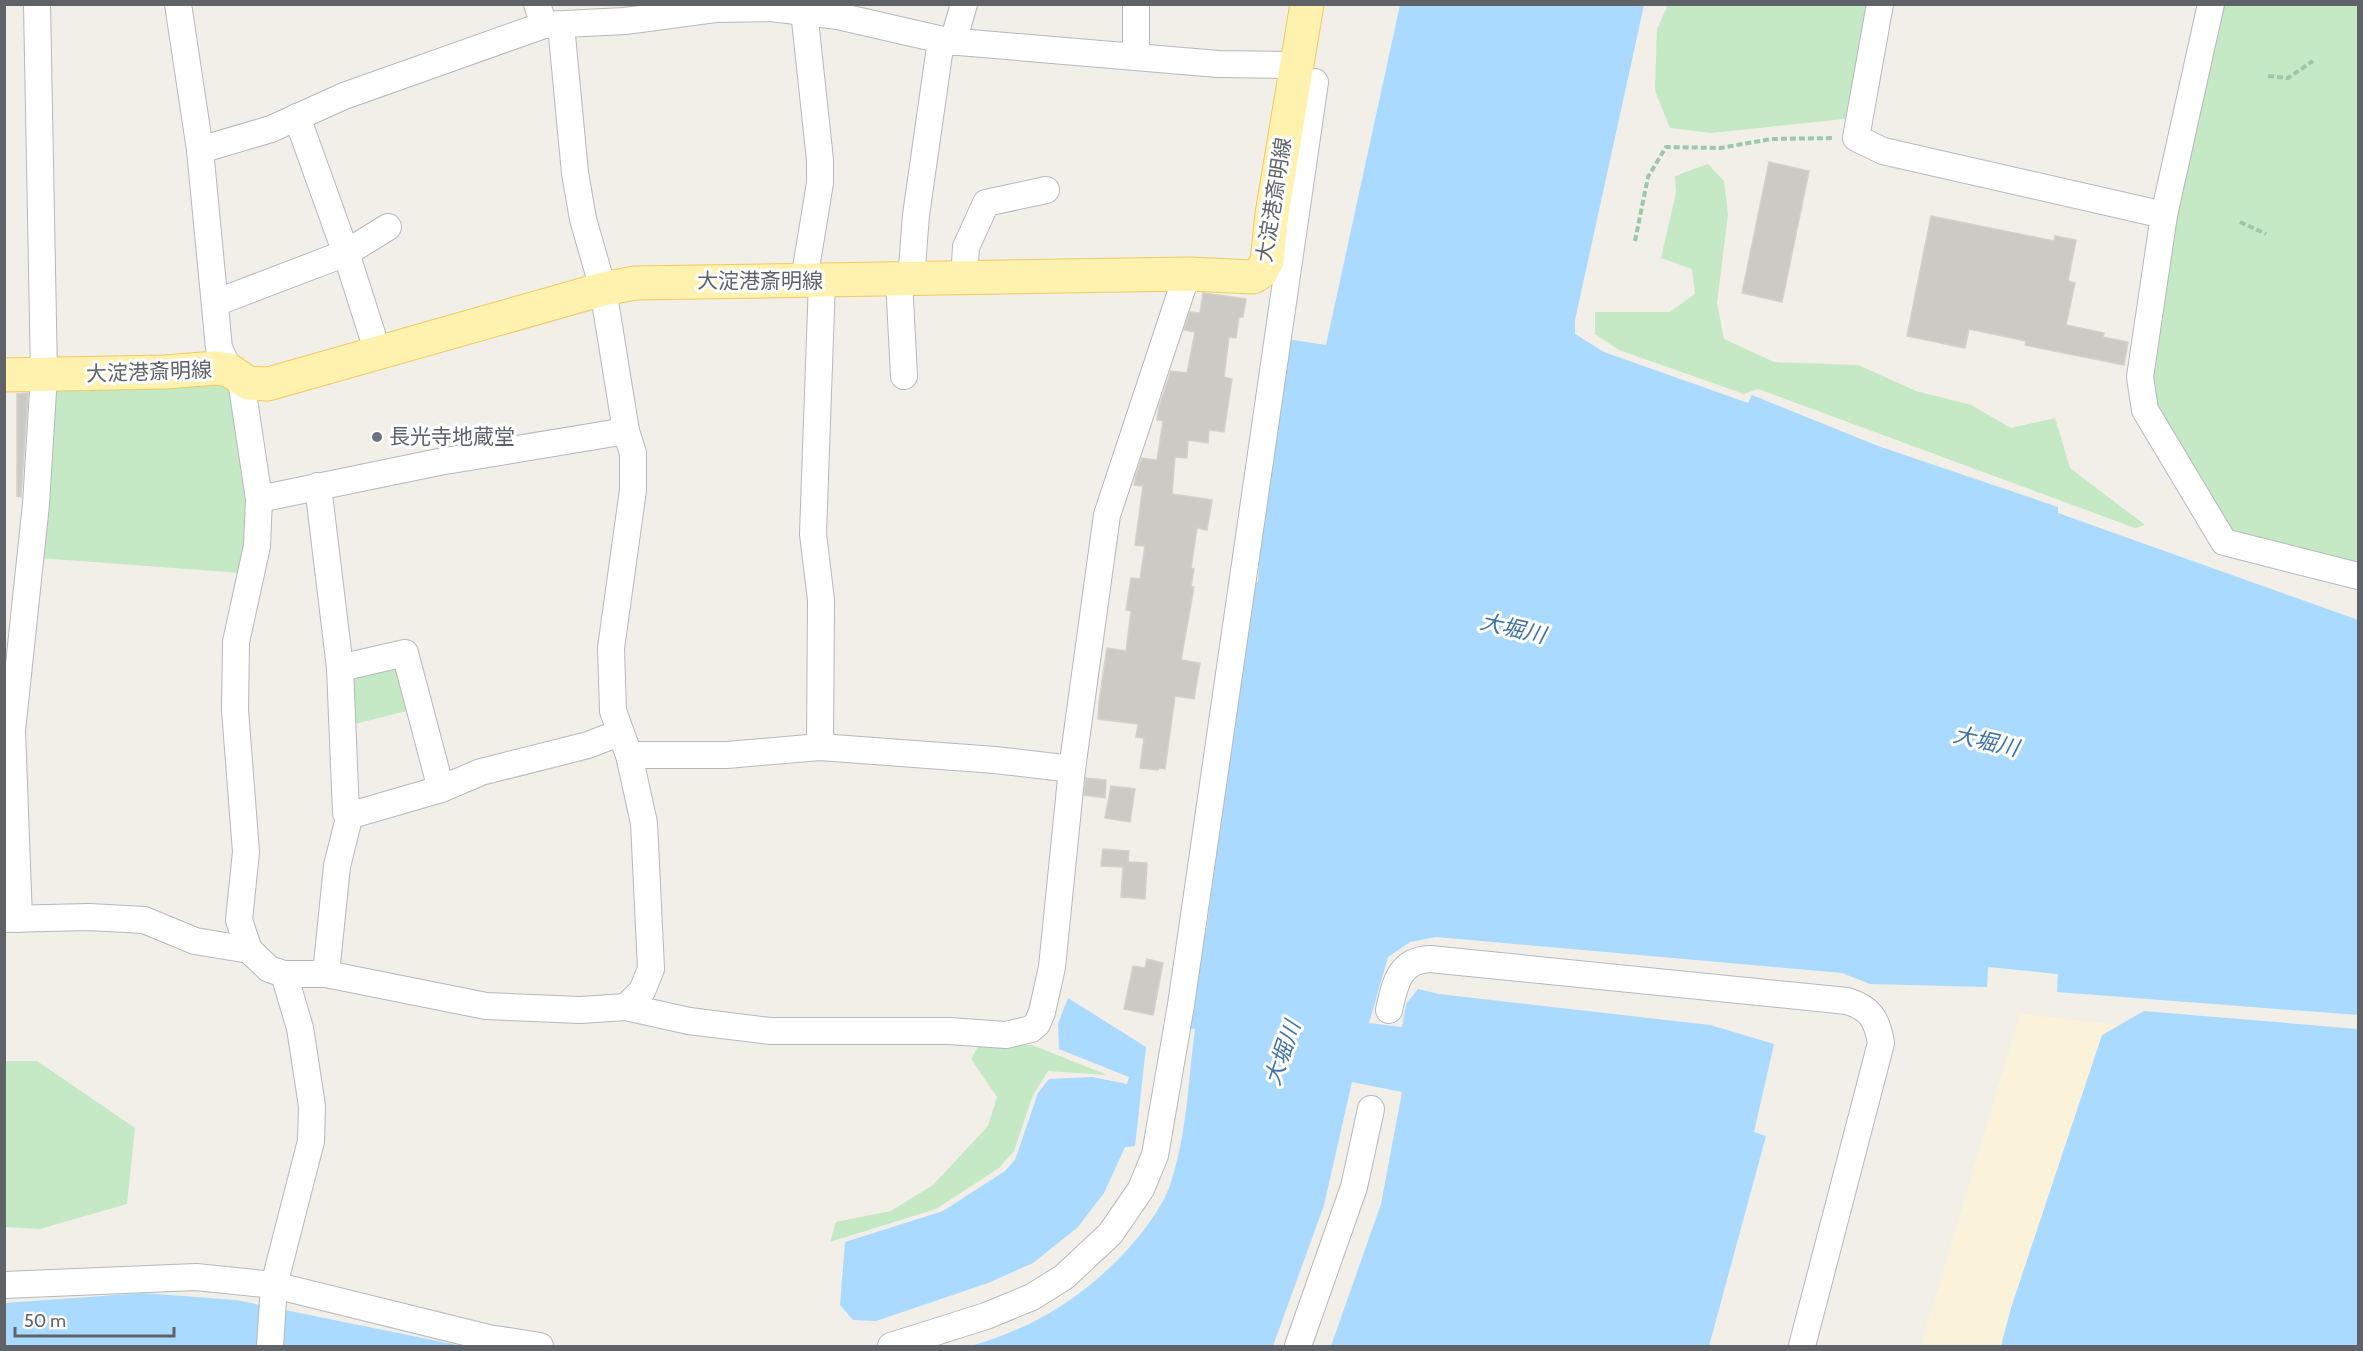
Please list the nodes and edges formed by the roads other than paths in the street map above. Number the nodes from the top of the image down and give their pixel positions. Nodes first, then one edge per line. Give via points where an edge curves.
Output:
1 (37, 4) edge
2 (178, 4) edge
3 (964, 4) edge
4 (1136, 4) edge
5 (1307, 4) edge
6 (1880, 4) edge
7 (2211, 4) edge
8 (839, 10) edge
9 (804, 11) junction
10 (547, 18) edge
11 (947, 41) junction
12 (1136, 56) junction
13 (1305, 74) junction
14 (297, 117) junction
15 (200, 150) junction
16 (1046, 190) dead end
17 (2164, 214) junction
18 (388, 227) dead end
19 (346, 253) junction
20 (1189, 274) junction
21 (964, 279) junction
22 (813, 280) junction
23 (905, 280) junction
24 (603, 289) junction
25 (215, 303) junction
26 (378, 353) junction
27 (4, 375) edge
28 (44, 375) junction
29 (235, 375) junction
30 (904, 376) dead end
31 (626, 430) junction
32 (318, 486) junction
33 (259, 499) junction
34 (2358, 576) edge
35 (340, 668) junction
36 (624, 744) junction
37 (820, 747) junction
38 (1072, 769) junction
39 (441, 789) junction
40 (349, 818) junction
41 (12, 919) edge
42 (249, 950) junction
43 (284, 974) junction
44 (326, 974) junction
45 (626, 1006) junction
46 (1389, 1010) dead end
47 (1371, 1109) dead end
48 (4, 1285) edge
49 (274, 1285) junction
50 (270, 1347) edge
51 (540, 1347) edge
52 (891, 1347) edge
53 (1298, 1347) edge
54 (1802, 1347) edge

1 - 28 street
2 - 15 street
3 - 11 street
4 - 12 street
5 - 13 main road, 大淀港斎明線
6 - 17 street via 1856,138 1883,151
7 - 17 street
8 - 9 street
8 - 11 street
9 - 10 street via 715,9 625,21
9 - 22 street via 820,160
10 - 14 street
10 - 24 street via 583,219
11 - 12 street
11 - 23 street
12 - 13 street
13 - 20 main road, 大淀港斎明線 via 1265,267 1253,276
13 - 52 street via 1181,1005 1155,1155 1141,1189 1110,1234 1064,1277 1032,1297 986,1316
14 - 15 street
14 - 19 street
15 - 25 street
16 - 21 street via 986,203 966,247
17 - 34 street via 2140,377 2145,410 2224,542
18 - 19 street
19 - 25 street
19 - 26 street
20 - 21 main road, 大淀港斎明線
20 - 38 street via 1107,515
21 - 23 main road, 大淀港斎明線
22 - 23 main road, 大淀港斎明線
22 - 24 main road, 大淀港斎明線 via 662,281
22 - 37 street via 813,534 822,600
23 - 30 street
24 - 26 main road, 大淀港斎明線
24 - 31 street
25 - 29 street via 219,348
26 - 29 main road, 大淀港斎明線 via 268,384 253,384
27 - 28 main road, 大淀港斎明線
28 - 29 main road, 大淀港斎明線 via 216,368
28 - 41 street via 36,504 12,731
29 - 33 street
31 - 32 street
31 - 36 street via 633,453 633,490 611,648 613,711
32 - 33 street
32 - 35 street
33 - 42 street via 257,546 236,642 235,710 246,852 239,921
35 - 39 street via 405,653
35 - 40 street
36 - 37 street via 728,755
36 - 39 street via 588,745 481,772
36 - 45 street via 644,823 651,969 642,991
37 - 38 street
38 - 45 street via 1052,967 1042,1012 1031,1029 1006,1035 949,1031 770,1031 688,1021
39 - 40 street
40 - 44 street via 337,866
41 - 42 street via 90,917 144,921 195,941
42 - 43 street via 269,969
43 - 44 street
43 - 49 street via 300,1028 312,1106 311,1141
44 - 45 street via 486,1006 580,1010
46 - 54 street via 1395,982 1409,963 1419,959 1847,1001 1863,1006 1877,1020 1881,1043
47 - 53 street via 1354,1187
48 - 49 street via 196,1277
49 - 50 street
49 - 51 street

